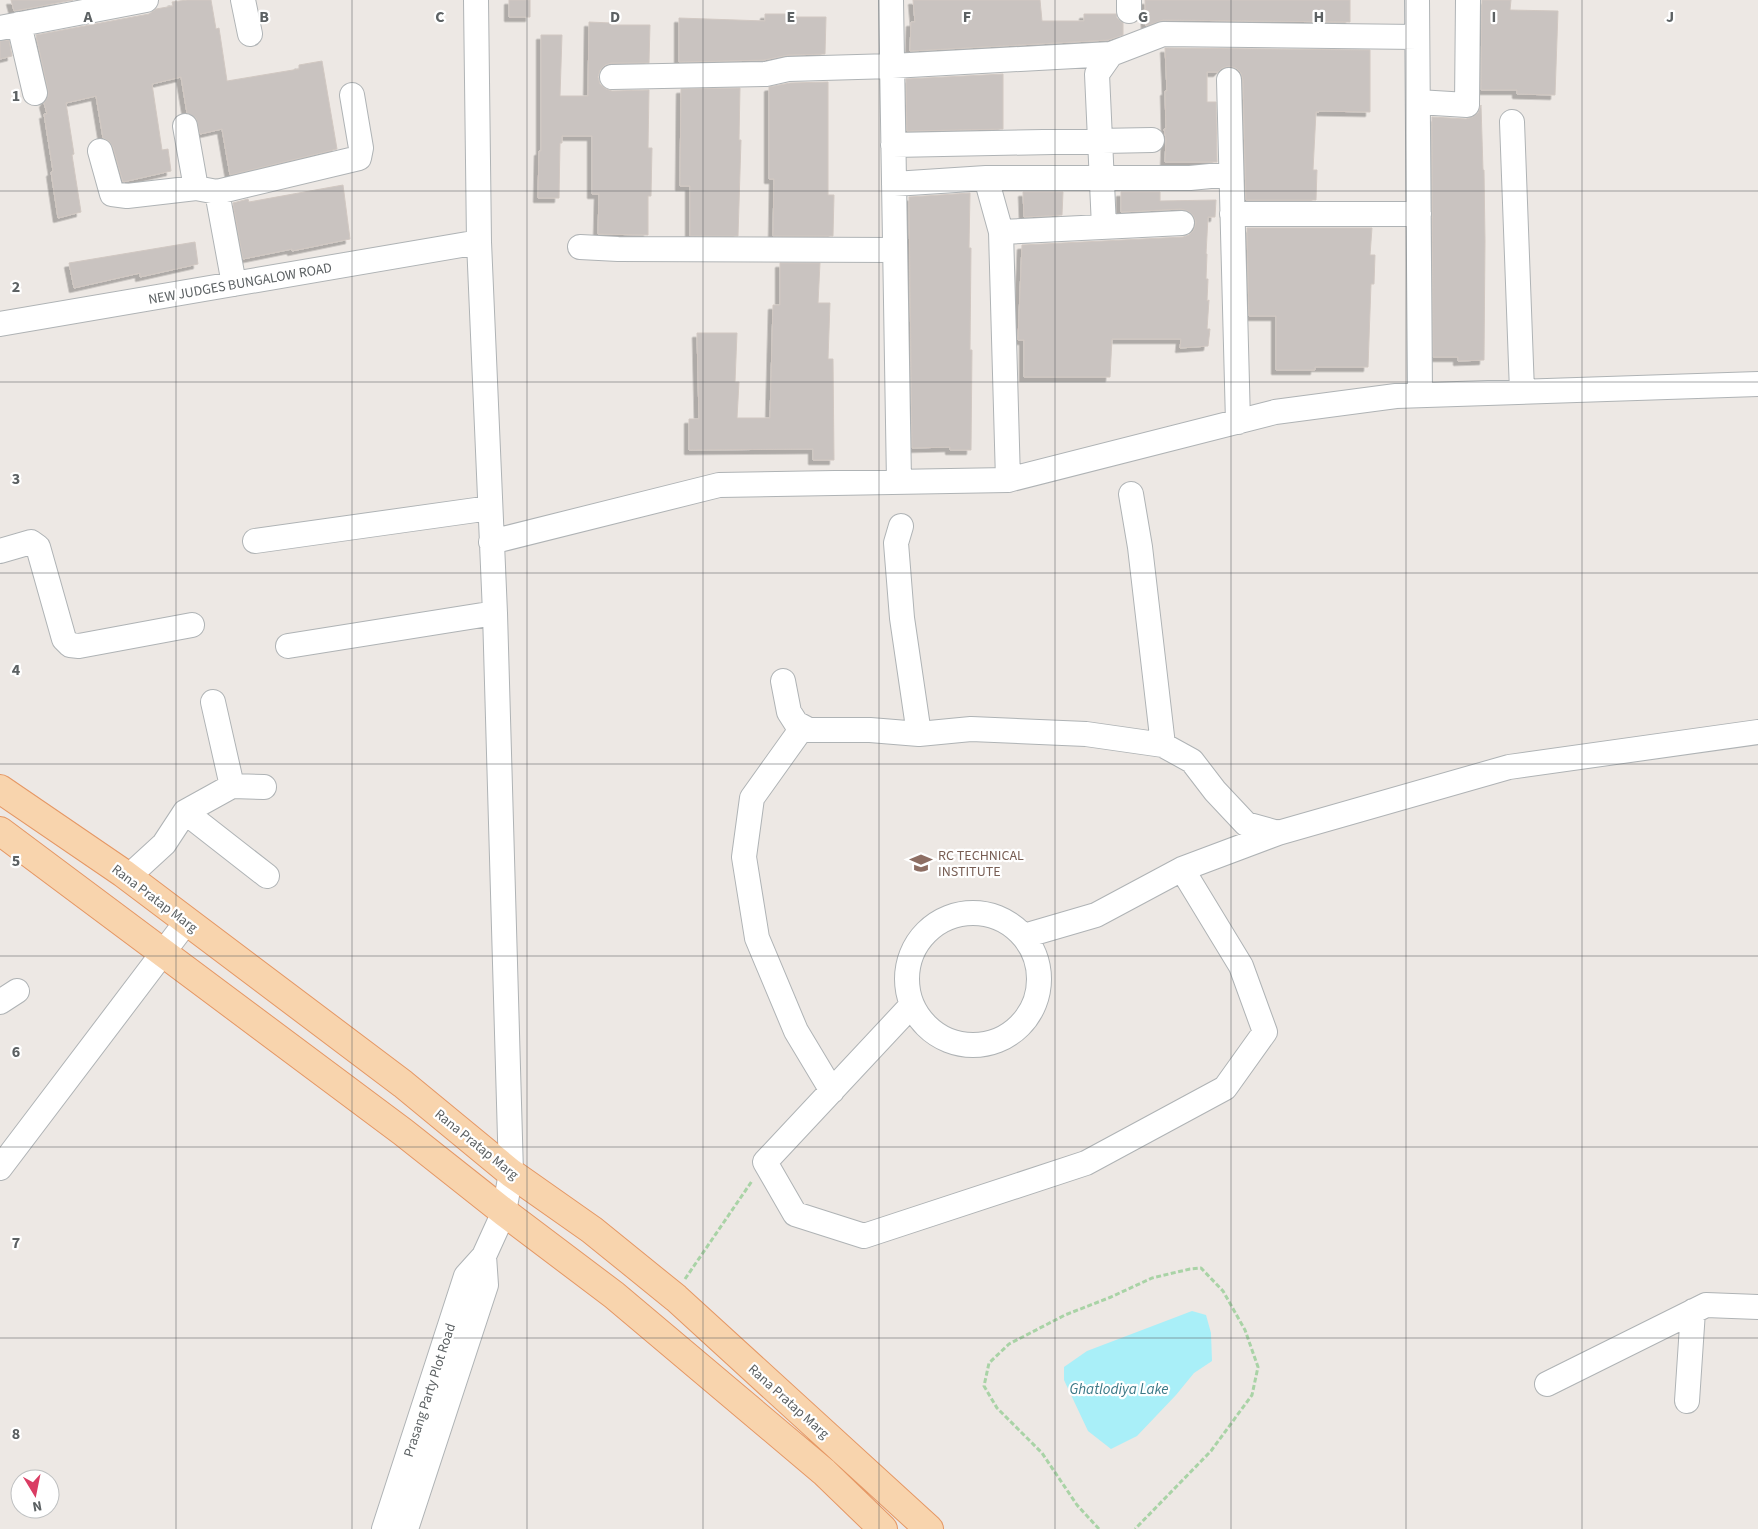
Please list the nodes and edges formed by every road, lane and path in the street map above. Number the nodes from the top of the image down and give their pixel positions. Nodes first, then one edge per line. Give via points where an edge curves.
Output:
1 (146, 0) edge
2 (243, 0) edge
3 (476, 0) edge
4 (891, 0) edge
5 (1417, 0) edge
6 (1468, 0) edge
7 (10, 26) edge
8 (250, 34) dead end
9 (1417, 38) junction
10 (1110, 54) junction
11 (892, 66) junction
12 (612, 77) dead end
13 (1229, 80) dead end
14 (35, 93) dead end
15 (352, 95) dead end
16 (1418, 102) junction
17 (1512, 122) dead end
18 (185, 126) dead end
19 (1152, 140) dead end
20 (1100, 142) junction
21 (893, 145) junction
22 (100, 151) dead end
23 (1231, 174) junction
24 (986, 178) junction
25 (1102, 178) junction
26 (894, 184) junction
27 (207, 190) junction
28 (1232, 214) junction
29 (1418, 214) junction
30 (1182, 223) dead end
31 (1104, 227) junction
32 (1001, 232) junction
33 (479, 242) junction
34 (580, 247) dead end
35 (895, 250) junction
36 (234, 284) junction
37 (0, 324) edge
38 (1758, 384) edge
39 (1522, 391) junction
40 (1420, 395) junction
41 (1238, 422) junction
42 (1008, 480) junction
43 (898, 482) junction
44 (1131, 494) dead end
45 (490, 508) junction
46 (901, 526) dead end
47 (255, 541) dead end
48 (491, 542) junction
49 (0, 551) edge
50 (495, 613) junction
51 (192, 625) dead end
52 (288, 646) dead end
53 (783, 681) dead end
54 (212, 702) dead end
55 (802, 728) junction
56 (1758, 732) edge
57 (919, 734) junction
58 (1163, 745) junction
59 (232, 786) junction
60 (264, 787) dead end
61 (0, 788) edge
62 (185, 812) junction
63 (0, 831) edge
64 (1278, 833) junction
65 (1182, 869) junction
66 (267, 876) dead end
67 (128, 877) junction
68 (181, 916) junction
69 (1024, 936) junction
70 (157, 948) junction
71 (910, 1007) junction
72 (832, 1091) junction
73 (0, 1141) edge
74 (765, 1162) junction
75 (0, 1168) edge
76 (511, 1172) junction
77 (504, 1212) junction
78 (484, 1256) junction
79 (678, 1301) junction
80 (1758, 1307) edge
81 (1693, 1312) junction
82 (657, 1331) junction
83 (1548, 1384) dead end
84 (1687, 1401) dead end
85 (906, 1506) junction
86 (384, 1529) edge
87 (406, 1529) edge
88 (883, 1529) edge
89 (929, 1529) edge
90 (1099, 1529) edge
91 (1136, 1529) edge

1 - 7 street
2 - 8 street
3 - 33 street, Prasang Party Plot Road
4 - 11 street
5 - 9 street
6 - 16 street via 1467,105
7 - 14 street
9 - 10 street via 1163,34
9 - 16 street
10 - 11 street
10 - 20 street via 1097,74
11 - 12 street via 788,69 766,74
11 - 21 street
13 - 23 street
15 - 27 street via 361,148 358,158
16 - 29 street
17 - 39 street
18 - 27 street
19 - 20 street
20 - 21 street
20 - 25 street
21 - 26 street
22 - 27 street via 112,194 126,196
23 - 25 street via 1190,178
23 - 28 street
24 - 25 street
24 - 26 street
24 - 32 street
25 - 31 street
26 - 35 street
27 - 36 street
28 - 29 street
28 - 41 street
29 - 40 street
30 - 31 street
31 - 32 street
32 - 42 street
33 - 36 street, NEW JUDGES BUNGALOW ROAD
33 - 45 street, Prasang Party Plot Road
34 - 35 street via 618,250
35 - 43 street
36 - 37 street, NEW JUDGES BUNGALOW ROAD
38 - 39 street
39 - 40 street
40 - 41 street via 1275,412
41 - 42 street
42 - 43 street
43 - 48 street via 719,485
44 - 58 street
45 - 47 street
45 - 48 street, Prasang Party Plot Road
46 - 57 street via 896,543 902,618
48 - 50 street, Prasang Party Plot Road
49 - 51 street via 31,542 38,547 64,639 70,645
50 - 52 street
50 - 76 street, Prasang Party Plot Road
53 - 55 street via 789,712
54 - 59 street
55 - 57 street
55 - 72 street via 752,798 744,857 757,938 796,1031
56 - 64 street via 1508,767
57 - 58 street via 971,729 1047,732
58 - 64 street via 1192,761 1246,824
59 - 60 street
59 - 62 street
61 - 67 main road, Rana Pratap Marg
62 - 66 street
62 - 67 street via 164,844
63 - 70 main road
64 - 65 street
65 - 69 street via 1096,915
65 - 74 street via 1241,966 1265,1032 1225,1088 1086,1163 864,1236 795,1214
67 - 68 main road, Rana Pratap Marg
68 - 70 street
68 - 76 main road, Rana Pratap Marg via 403,1084
69 - 71 street via 1006,921 967,912 938,921 921,936 905,969
69 - 71 street via 1037,958 1040,984 1031,1015 1012,1034 980,1047 936,1037
70 - 73 street
70 - 75 street
70 - 77 main road via 404,1132
71 - 72 street
72 - 74 street
74 - 79 path via 688,1273
76 - 77 street, Prasang Party Plot Road
76 - 79 main road, Rana Pratap Marg via 592,1230
77 - 78 street, Prasang Party Plot Road
77 - 82 main road
78 - 86 street, Prasang Party Plot Road via 466,1276
78 - 87 street, Prasang Party Plot Road via 486,1285
79 - 82 main road
79 - 85 main road, Rana Pratap Marg
80 - 81 street via 1706,1305
81 - 83 street
81 - 84 street
82 - 88 main road via 824,1472
85 - 88 main road
85 - 89 main road, Rana Pratap Marg
90 - 91 path via 1077,1505 1042,1453 997,1408 984,1386 989,1363 1009,1344 1065,1315 1152,1278 1201,1268 1223,1291 1245,1330 1258,1366 1252,1395 1210,1451

